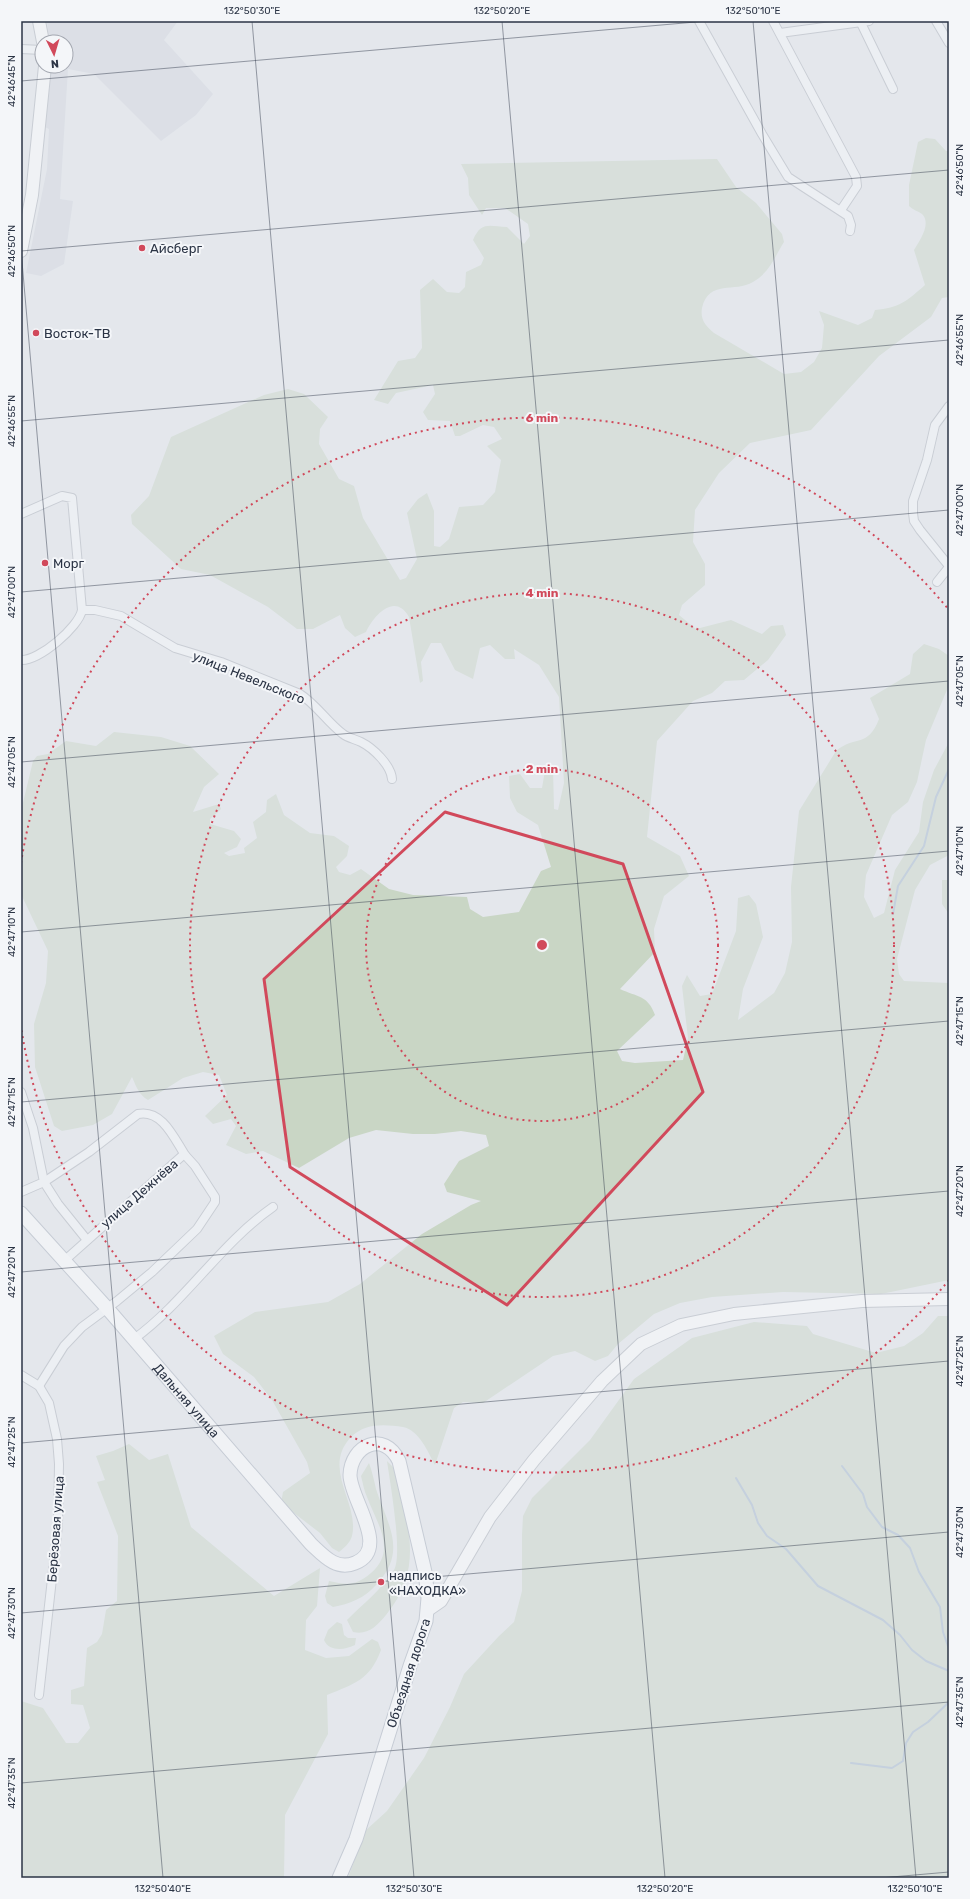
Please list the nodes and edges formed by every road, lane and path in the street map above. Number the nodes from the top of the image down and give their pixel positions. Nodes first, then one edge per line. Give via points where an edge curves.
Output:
1 (39, 21) edge
2 (699, 21) edge
3 (773, 21) edge
4 (863, 21) edge
5 (936, 21) edge
6 (780, 33) junction
7 (41, 34) edge
8 (949, 43) edge
9 (21, 49) edge
10 (34, 50) edge
11 (44, 74) edge
12 (893, 89) dead end
13 (841, 210) junction
14 (850, 231) dead end
15 (21, 251) edge
16 (949, 406) edge
17 (21, 514) edge
18 (949, 566) edge
19 (937, 582) dead end
20 (82, 610) junction
21 (21, 660) edge
22 (392, 779) dead end
23 (21, 1092) edge
24 (186, 1155) junction
25 (44, 1182) junction
26 (21, 1192) edge
27 (273, 1207) dead end
28 (21, 1213) edge
29 (86, 1240) junction
30 (64, 1261) junction
31 (949, 1299) edge
32 (107, 1308) junction
33 (134, 1339) junction
34 (21, 1375) edge
35 (39, 1386) junction
36 (362, 1560) joint
37 (428, 1610) junction
38 (39, 1695) dead end
39 (339, 1878) edge

1 - 7 street
2 - 13 street via 788,177
3 - 6 street
4 - 6 street
4 - 12 street
5 - 8 street
6 - 13 street via 856,177 857,186
9 - 10 street
11 - 15 street via 32,195
13 - 14 street via 848,216
16 - 18 street via 935,425 927,460 913,501 913,513 920,530
17 - 20 street via 62,496 72,498
18 - 19 street
20 - 21 street via 79,620 39,655
20 - 22 street, улица Невельского via 121,616 175,648 221,662 300,694 310,700 344,735 362,743 377,754 391,771
23 - 25 street via 33,1128
24 - 25 street via 159,1117 146,1112 138,1114 89,1152
24 - 29 street, улица Дежнёва
24 - 32 street, улица Дежнёва via 211,1191 215,1202 197,1229 152,1272
25 - 26 street
25 - 29 street
27 - 33 street via 255,1220 173,1306
28 - 30 main road, Дальняя улица
29 - 30 street, улица Дежнёва
30 - 32 main road, Дальняя улица
31 - 37 street via 862,1301 734,1314 681,1325 641,1344 602,1381 534,1460 490,1517 441,1601
32 - 33 main road, Дальняя улица
32 - 35 street via 82,1326 68,1341
33 - 36 main road, Дальняя улица via 311,1544 338,1565 351,1565
34 - 35 street, Берёзовая улица
35 - 38 street, Берёзовая улица via 49,1403 57,1439 60,1498
36 - 37 main road, Объездная дорога via 368,1550 369,1537 366,1521 352,1488 351,1469 358,1453 368,1445 380,1444 390,1447 399,1461 425,1572
37 - 39 main road, Объездная дорога via 356,1839

